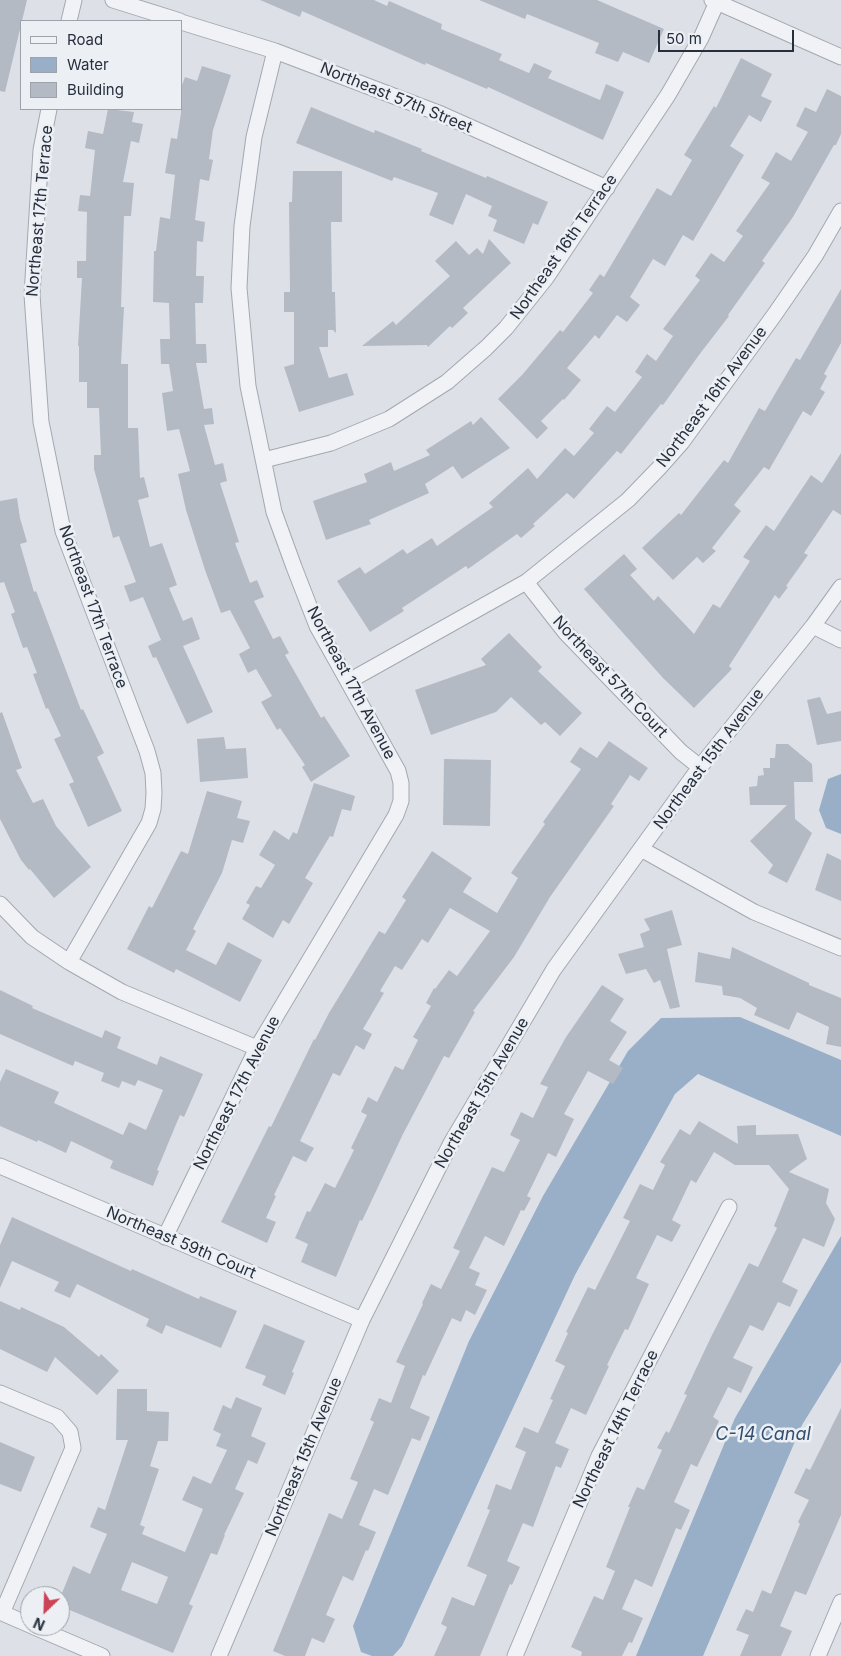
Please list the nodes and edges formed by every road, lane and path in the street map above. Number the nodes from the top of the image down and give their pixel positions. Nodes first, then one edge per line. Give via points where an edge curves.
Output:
1 (74, 0) edge
2 (113, 0) edge
3 (715, 1) edge
4 (69, 20) edge
5 (178, 20) edge
6 (182, 21) edge
7 (276, 51) junction
8 (841, 57) edge
9 (49, 110) edge
10 (607, 188) junction
11 (841, 211) edge
12 (264, 460) junction
13 (526, 582) junction
14 (841, 587) edge
15 (813, 626) junction
16 (841, 640) edge
17 (349, 681) junction
18 (700, 767) junction
19 (641, 849) junction
20 (0, 904) edge
21 (841, 948) edge
22 (69, 962) junction
23 (257, 1048) junction
24 (0, 1166) edge
25 (729, 1207) dead end
26 (165, 1236) junction
27 (362, 1320) junction
28 (0, 1393) edge
29 (841, 1602) edge
30 (1, 1613) edge
31 (20, 1621) edge
32 (55, 1636) edge
33 (102, 1656) edge
34 (220, 1656) edge
35 (515, 1656) edge
36 (818, 1656) edge

1 - 4 street
2 - 5 street, Northeast 57th Street
3 - 8 street
3 - 10 street, Northeast 16th Terrace via 701,38 668,96
6 - 7 street, Northeast 57th Street
7 - 10 street, Northeast 57th Street via 441,114
7 - 12 street, Northeast 17th Avenue via 254,137 242,226 239,288 248,386
9 - 22 street, Northeast 17th Terrace via 41,150 32,295 42,422 63,531 147,751 154,793 148,823
10 - 12 street, Northeast 16th Terrace via 546,278 506,328 447,382 389,419 331,443
11 - 13 street, Northeast 16th Avenue via 776,314 671,455 628,500
12 - 17 street, Northeast 17th Avenue via 274,512 294,567 317,626
13 - 17 street, Northeast 16th Avenue
13 - 18 street, Northeast 57th Court via 564,632 681,752
14 - 15 street, Northeast 15th Avenue
15 - 16 street
15 - 18 street, Northeast 15th Avenue
17 - 23 street, Northeast 17th Avenue via 398,772 400,801 396,815
18 - 19 street, Northeast 15th Avenue
19 - 21 street via 754,912
19 - 27 street, Northeast 15th Avenue via 549,977 451,1143
20 - 22 street via 32,937
22 - 23 street via 122,992
23 - 26 street, Northeast 17th Avenue
24 - 26 street, Northeast 59th Court
25 - 35 street, Northeast 14th Terrace via 599,1456
26 - 27 street, Northeast 59th Court
27 - 34 street, Northeast 15th Avenue
28 - 30 street via 57,1417 70,1432 73,1448
29 - 36 street
30 - 31 street
32 - 33 street

